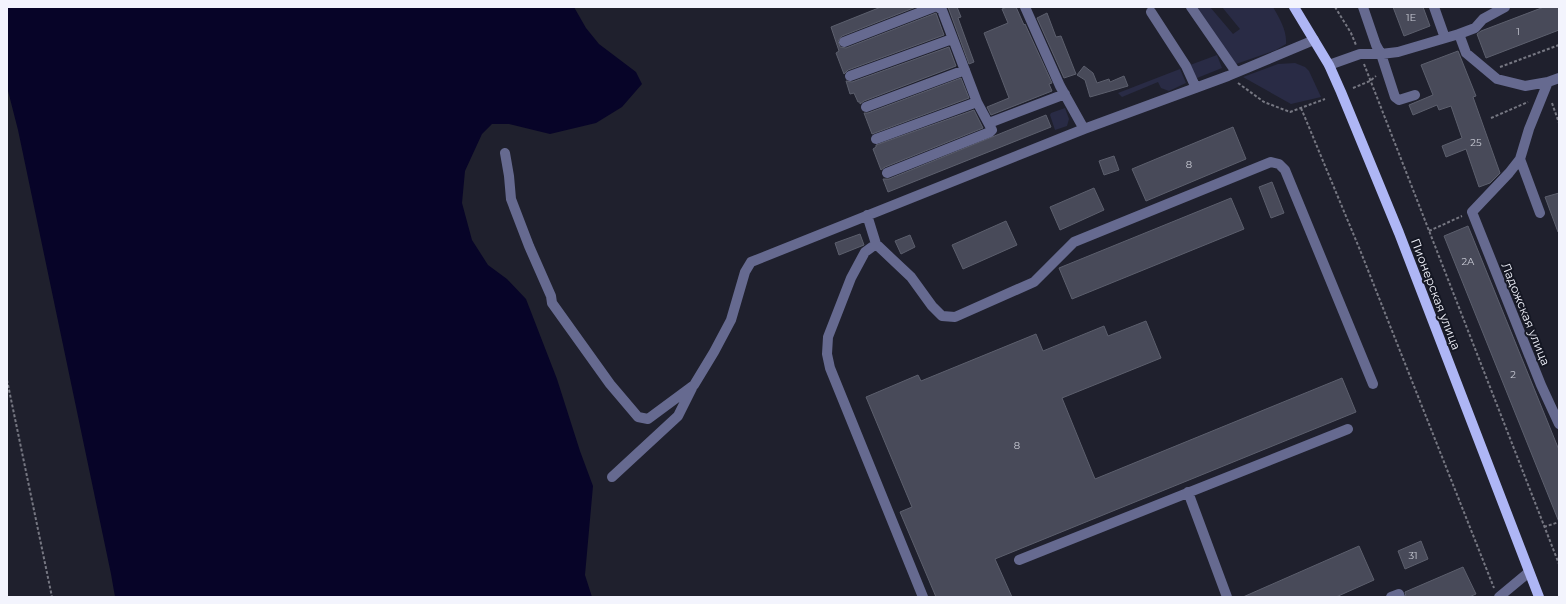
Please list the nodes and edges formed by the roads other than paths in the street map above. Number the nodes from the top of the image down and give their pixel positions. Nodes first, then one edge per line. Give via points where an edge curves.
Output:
1 (934, 7) edge
2 (938, 7) edge
3 (1025, 7) edge
4 (1191, 7) edge
5 (1294, 7) edge
6 (1363, 7) edge
7 (1434, 7) edge
8 (1505, 7) edge
9 (1151, 12) dead end
10 (1459, 34) junction
11 (1445, 38) junction
12 (952, 39) junction
13 (1314, 40) junction
14 (844, 42) dead end
15 (1382, 54) junction
16 (1329, 65) junction
17 (965, 70) junction
18 (1232, 74) junction
19 (850, 76) dead end
20 (1559, 78) edge
21 (1548, 82) junction
22 (1196, 88) junction
23 (1065, 94) junction
24 (1415, 95) dead end
25 (977, 102) junction
26 (866, 107) dead end
27 (989, 123) junction
28 (1084, 129) junction
29 (876, 139) dead end
30 (505, 153) dead end
31 (1520, 159) junction
32 (887, 173) dead end
33 (1540, 212) dead end
34 (867, 215) junction
35 (876, 244) junction
36 (1373, 384) dead end
37 (694, 385) junction
38 (1559, 424) edge
39 (1348, 429) dead end
40 (612, 477) dead end
41 (1188, 492) junction
42 (1018, 560) dead end
43 (1529, 572) junction
44 (923, 597) edge
45 (1227, 597) edge
46 (1391, 597) edge
47 (1400, 597) edge
48 (1499, 597) edge
49 (1539, 597) edge

1 - 14 street
2 - 12 street via 942,10
3 - 23 street
4 - 18 street
5 - 13 main road, Пионерская улица
6 - 15 street
7 - 11 street
8 - 10 street via 1483,19 1475,28
9 - 22 street via 1186,66
10 - 11 street
10 - 21 street via 1466,53 1497,79 1525,86
11 - 15 street
12 - 17 street
12 - 19 street
13 - 16 main road, Пионерская улица
13 - 18 street
15 - 16 street via 1360,54
15 - 24 street via 1397,99
16 - 43 main road, Пионерская улица via 1399,233
17 - 25 street
17 - 26 street
18 - 22 street
20 - 21 street
21 - 31 street
22 - 28 street
23 - 27 street
23 - 28 street
25 - 27 street
25 - 29 street
27 - 32 street via 992,130 990,132
28 - 34 street
30 - 37 street via 511,199 552,303 610,384 638,417 648,419
31 - 33 street
31 - 38 street, Ладожская улица via 1472,212
34 - 35 street
34 - 37 street via 751,262 745,272 731,320
35 - 36 street via 911,277 942,316 955,317 1034,282 1074,242 1271,162 1279,164 1285,170
35 - 44 street via 865,252 851,278 828,337 827,354 830,368
37 - 40 street via 678,416
39 - 41 street
41 - 42 street
41 - 45 street
43 - 48 street
43 - 49 main road, Пионерская улица
46 - 47 street via 1398,594

